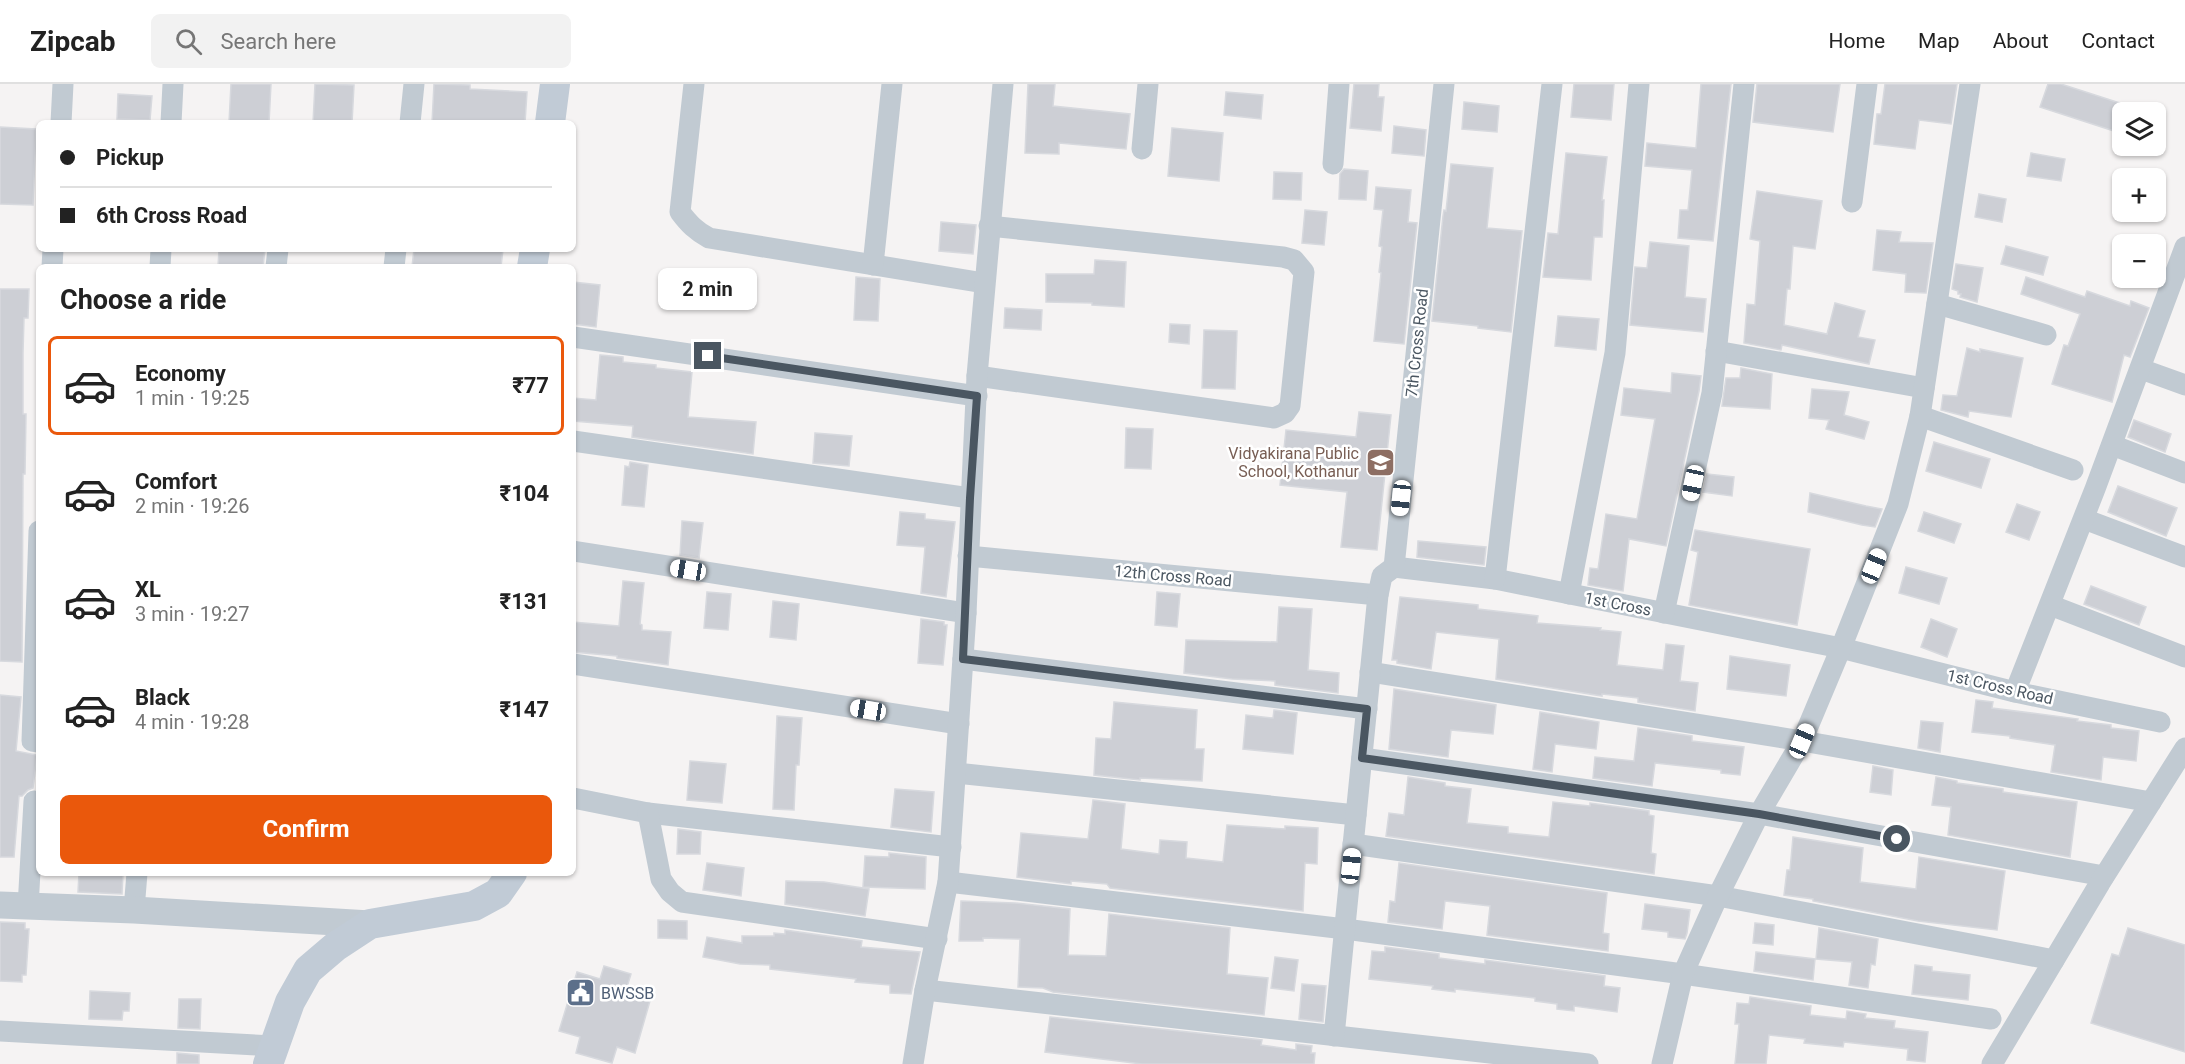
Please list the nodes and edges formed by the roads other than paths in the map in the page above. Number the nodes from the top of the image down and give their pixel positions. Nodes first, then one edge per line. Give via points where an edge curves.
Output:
1 (63, 84) edge
2 (173, 84) edge
3 (414, 84) edge
4 (555, 84) edge
5 (694, 84) edge
6 (892, 84) edge
7 (1003, 84) edge
8 (1148, 84) edge
9 (1339, 84) edge
10 (1444, 84) edge
11 (1552, 84) edge
12 (1639, 84) edge
13 (1744, 84) edge
14 (1867, 84) edge
15 (1970, 84) edge
16 (61, 120) edge
17 (171, 120) edge
18 (410, 120) edge
19 (550, 120) edge
20 (1142, 149) dead end
21 (1332, 164) dead end
22 (1852, 202) dead end
23 (989, 226) junction
24 (2184, 255) edge
25 (873, 265) junction
26 (984, 283) junction
27 (1937, 304) junction
28 (2046, 335) dead end
29 (576, 337) edge
30 (1716, 351) junction
31 (2141, 369) junction
32 (977, 386) junction
33 (2185, 386) edge
34 (1924, 388) junction
35 (1920, 416) junction
36 (576, 441) edge
37 (2112, 445) junction
38 (2073, 470) dead end
39 (2185, 473) edge
40 (970, 498) junction
41 (2084, 519) junction
42 (576, 551) edge
43 (968, 556) junction
44 (2185, 557) edge
45 (1394, 567) junction
46 (1495, 579) junction
47 (1569, 594) junction
48 (1378, 596) junction
49 (2050, 604) junction
50 (966, 613) junction
51 (1664, 613) junction
52 (1841, 648) junction
53 (2185, 657) edge
54 (963, 659) junction
55 (576, 664) edge
56 (36, 666) edge
57 (1370, 672) junction
58 (2015, 692) junction
59 (1367, 709) junction
60 (2160, 722) dead end
61 (958, 724) junction
62 (1802, 741) junction
63 (36, 742) edge
64 (2185, 748) edge
65 (1362, 758) junction
66 (956, 773) junction
67 (576, 799) edge
68 (34, 801) dead end
69 (2151, 802) junction
70 (648, 813) junction
71 (1759, 814) junction
72 (1356, 815) junction
73 (1353, 844) junction
74 (951, 847) junction
75 (137, 876) edge
76 (510, 876) edge
77 (2104, 876) junction
78 (948, 882) junction
79 (1718, 896) junction
80 (0, 905) edge
81 (28, 907) junction
82 (134, 910) junction
83 (370, 924) junction
84 (1345, 929) junction
85 (937, 939) junction
86 (2054, 960) junction
87 (1683, 974) junction
88 (925, 990) junction
89 (1991, 1019) dead end
90 (0, 1031) edge
91 (1334, 1036) junction
92 (271, 1055) edge
93 (1439, 1055) edge
94 (913, 1064) edge
95 (1588, 1064) edge
96 (1662, 1064) edge
97 (1992, 1064) edge

1 - 16 street
2 - 17 street
3 - 18 street
4 - 19 main road
5 - 25 street via 680,212 690,226 709,238
6 - 25 street
7 - 23 street
8 - 20 street
9 - 21 street
10 - 45 street, 7th Cross Road
11 - 46 street
12 - 47 street via 1615,353
13 - 30 street
14 - 22 street
15 - 27 street
23 - 26 street
23 - 32 street via 1283,257 1294,260 1304,272 1290,406 1281,416
24 - 31 street
25 - 26 street
26 - 32 street
27 - 28 street
27 - 34 street
29 - 32 street
30 - 34 street
30 - 51 street via 1709,405
31 - 33 street
31 - 37 street
32 - 40 street
34 - 35 street
35 - 38 street
35 - 52 street via 1898,504
36 - 40 street
37 - 39 street
37 - 41 street
40 - 43 street
41 - 44 street
41 - 49 street
42 - 50 street
43 - 48 street, 12th Cross Road
43 - 50 street
45 - 46 street, 1st Cross
45 - 48 street, 7th Cross Road via 1382,576
46 - 47 street, 1st Cross
47 - 51 street, 1st Cross
48 - 57 street, 7th Cross Road
49 - 53 street
49 - 58 street
50 - 54 street
51 - 52 street, 1st Cross
52 - 58 street, 1st Cross Road
52 - 62 street
54 - 59 street
54 - 61 street
55 - 61 street
56 - 63 street via 32,741
57 - 59 street, 7th Cross Road
57 - 62 street
58 - 60 street, 1st Cross Road
59 - 65 street, 7th Cross Road
61 - 66 street
62 - 69 street
62 - 71 street
64 - 69 street
65 - 71 street
65 - 72 street, 7th Cross Road
66 - 72 street
66 - 74 street
67 - 70 street
68 - 81 street
69 - 77 street
70 - 74 street
70 - 85 street via 661,879 682,902
71 - 77 street
71 - 79 street
72 - 73 street, 7th Cross Road
73 - 79 street
73 - 84 street, 7th Cross Road
74 - 78 street
75 - 82 street
76 - 83 main road via 498,893 474,906
77 - 86 street
78 - 84 street
78 - 85 street
79 - 86 street
79 - 87 street
80 - 81 street
81 - 82 street
82 - 83 street
83 - 92 main road via 308,970 290,1002
84 - 87 street
84 - 91 street, 7th Cross Road
85 - 88 street
86 - 97 street
87 - 89 street
87 - 96 street
88 - 91 street
88 - 94 street
90 - 92 street
91 - 93 street
93 - 95 street

